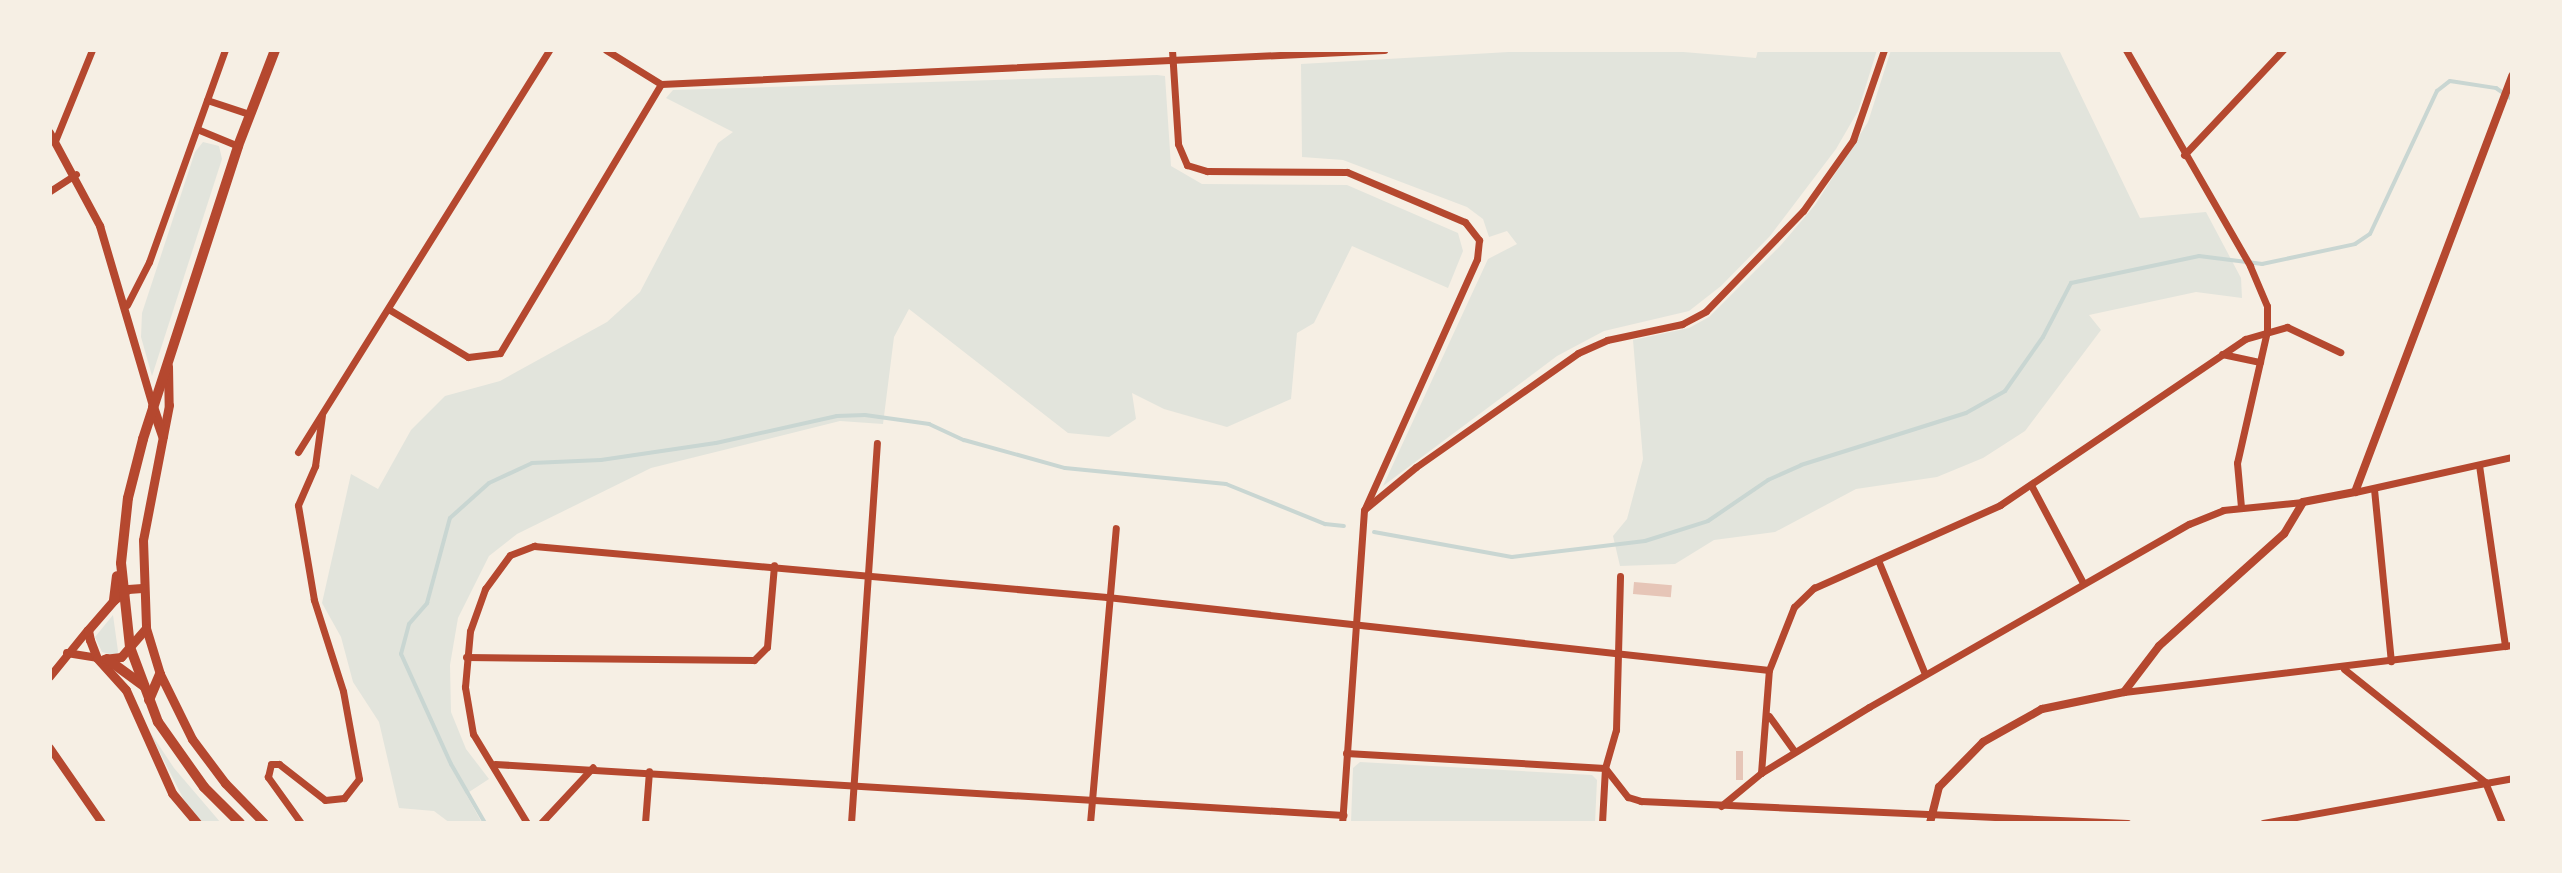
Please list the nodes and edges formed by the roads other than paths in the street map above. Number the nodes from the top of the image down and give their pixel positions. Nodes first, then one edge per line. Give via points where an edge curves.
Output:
1 (92, 50) edge
2 (225, 50) edge
3 (275, 50) edge
4 (549, 50) edge
5 (606, 50) edge
6 (1172, 50) edge
7 (1384, 50) edge
8 (1884, 50) edge
9 (2126, 50) edge
10 (2282, 50) edge
11 (1173, 61) junction
12 (2510, 79) edge
13 (661, 84) junction
14 (207, 100) junction
15 (249, 114) junction
16 (197, 129) junction
17 (53, 137) edge
18 (238, 146) junction
19 (2184, 155) junction
20 (76, 174) junction
21 (50, 191) edge
22 (127, 305) junction
23 (390, 310) junction
24 (2267, 331) junction
25 (2340, 352) dead end
26 (2222, 354) junction
27 (168, 362) junction
28 (2260, 362) junction
29 (153, 407) junction
30 (322, 415) junction
31 (163, 436) junction
32 (877, 443) dead end
33 (298, 452) dead end
34 (2512, 457) edge
35 (2479, 465) junction
36 (2031, 485) junction
37 (2374, 489) junction
38 (2355, 492) junction
39 (2303, 502) junction
40 (2241, 507) junction
41 (1364, 510) junction
42 (1116, 528) dead end
43 (1878, 560) junction
44 (774, 565) junction
45 (867, 573) junction
46 (1620, 576) dead end
47 (2083, 583) junction
48 (142, 588) junction
49 (118, 596) junction
50 (1107, 597) junction
51 (1354, 622) junction
52 (146, 628) junction
53 (88, 630) junction
54 (2508, 646) edge
55 (130, 647) junction
56 (67, 653) junction
57 (1619, 653) junction
58 (466, 657) junction
59 (102, 659) junction
60 (2391, 661) junction
61 (2344, 669) junction
62 (1769, 670) junction
63 (160, 674) junction
64 (1925, 674) junction
65 (50, 677) edge
66 (144, 686) junction
67 (2124, 692) junction
68 (149, 700) junction
69 (1768, 714) junction
70 (51, 750) edge
71 (1795, 752) junction
72 (1346, 753) junction
73 (495, 764) junction
74 (593, 767) junction
75 (1605, 768) junction
76 (649, 771) junction
77 (1761, 773) junction
78 (2512, 778) edge
79 (2485, 782) junction
80 (854, 783) junction
81 (1092, 798) junction
82 (1721, 806) junction
83 (1342, 819) edge
84 (1930, 819) edge
85 (2056, 822) edge
86 (102, 823) edge
87 (197, 823) edge
88 (240, 823) edge
89 (264, 823) edge
90 (301, 823) edge
91 (527, 823) edge
92 (541, 823) edge
93 (645, 823) edge
94 (851, 823) edge
95 (1090, 823) edge
96 (1602, 823) edge
97 (2128, 823) edge
98 (2263, 823) edge
99 (2502, 823) edge

1 - 17 street
2 - 14 street
3 - 15 main road
4 - 23 street
5 - 13 street
6 - 11 street
7 - 11 street
8 - 41 street via 1853,140 1803,211 1706,311 1682,324 1607,340 1578,353
9 - 19 street
10 - 19 street
11 - 13 street
11 - 41 street via 1178,144 1187,165 1207,171 1347,172 1465,222 1479,240 1477,259
12 - 38 street
13 - 23 street via 500,353 468,357
14 - 15 street
14 - 16 street
15 - 18 main road
16 - 18 street
16 - 22 street
17 - 20 street
18 - 27 main road
19 - 24 street via 2258,281 2267,306
20 - 21 street
20 - 22 street
22 - 29 street
23 - 30 street
24 - 25 street via 2295,328
24 - 26 street
24 - 28 street
26 - 28 street
26 - 36 street
27 - 29 main road
27 - 31 main road via 170,393
28 - 40 street via 2237,463
29 - 31 main road
29 - 49 main road via 128,498
30 - 33 street
30 - 90 street via 315,466 298,505 314,600 343,691 359,779 344,798 325,800 279,764 271,764 268,777
31 - 48 main road via 143,540
32 - 45 street
34 - 35 street
35 - 37 street
35 - 54 street
36 - 43 street via 1974,520
36 - 47 street
37 - 38 street
37 - 60 street
38 - 39 street
39 - 40 street
39 - 67 street via 2274,544 2159,646
40 - 47 street via 2189,524
41 - 51 street
42 - 50 street
43 - 62 street via 1804,596 1785,625
43 - 64 street
44 - 45 street
44 - 58 street via 534,546 510,555 491,578 475,613
44 - 58 street via 767,647 754,660
45 - 50 street
45 - 80 street
46 - 57 street
47 - 64 street
48 - 49 main road
48 - 52 main road
49 - 53 main road
49 - 55 main road
50 - 51 street
50 - 81 street
51 - 57 street
51 - 72 street
52 - 55 main road
52 - 63 main road
53 - 56 street
53 - 59 main road
54 - 60 street
55 - 59 main road via 118,659
55 - 66 main road
56 - 59 street
56 - 65 street
57 - 62 street
57 - 75 street via 1616,730
58 - 73 street via 468,716 481,749
59 - 66 main road
59 - 87 main road via 126,690 172,793
60 - 61 street
61 - 67 street
61 - 79 street
62 - 69 street
63 - 68 main road
63 - 89 main road via 208,762
64 - 71 street
66 - 68 main road
67 - 84 street via 2042,709 1999,730 1949,774 1935,795
68 - 88 main road via 184,762
69 - 71 street
69 - 77 street
70 - 86 street
71 - 77 street
72 - 75 street
72 - 83 street
73 - 74 street
73 - 91 street
74 - 76 street
74 - 92 street
75 - 82 street via 1634,800
75 - 96 street
76 - 80 street
76 - 93 street
77 - 82 street
78 - 79 street
79 - 98 street
79 - 99 street
80 - 81 street
80 - 94 street
81 - 83 street
81 - 95 street
82 - 84 street
84 - 85 street
85 - 97 street

